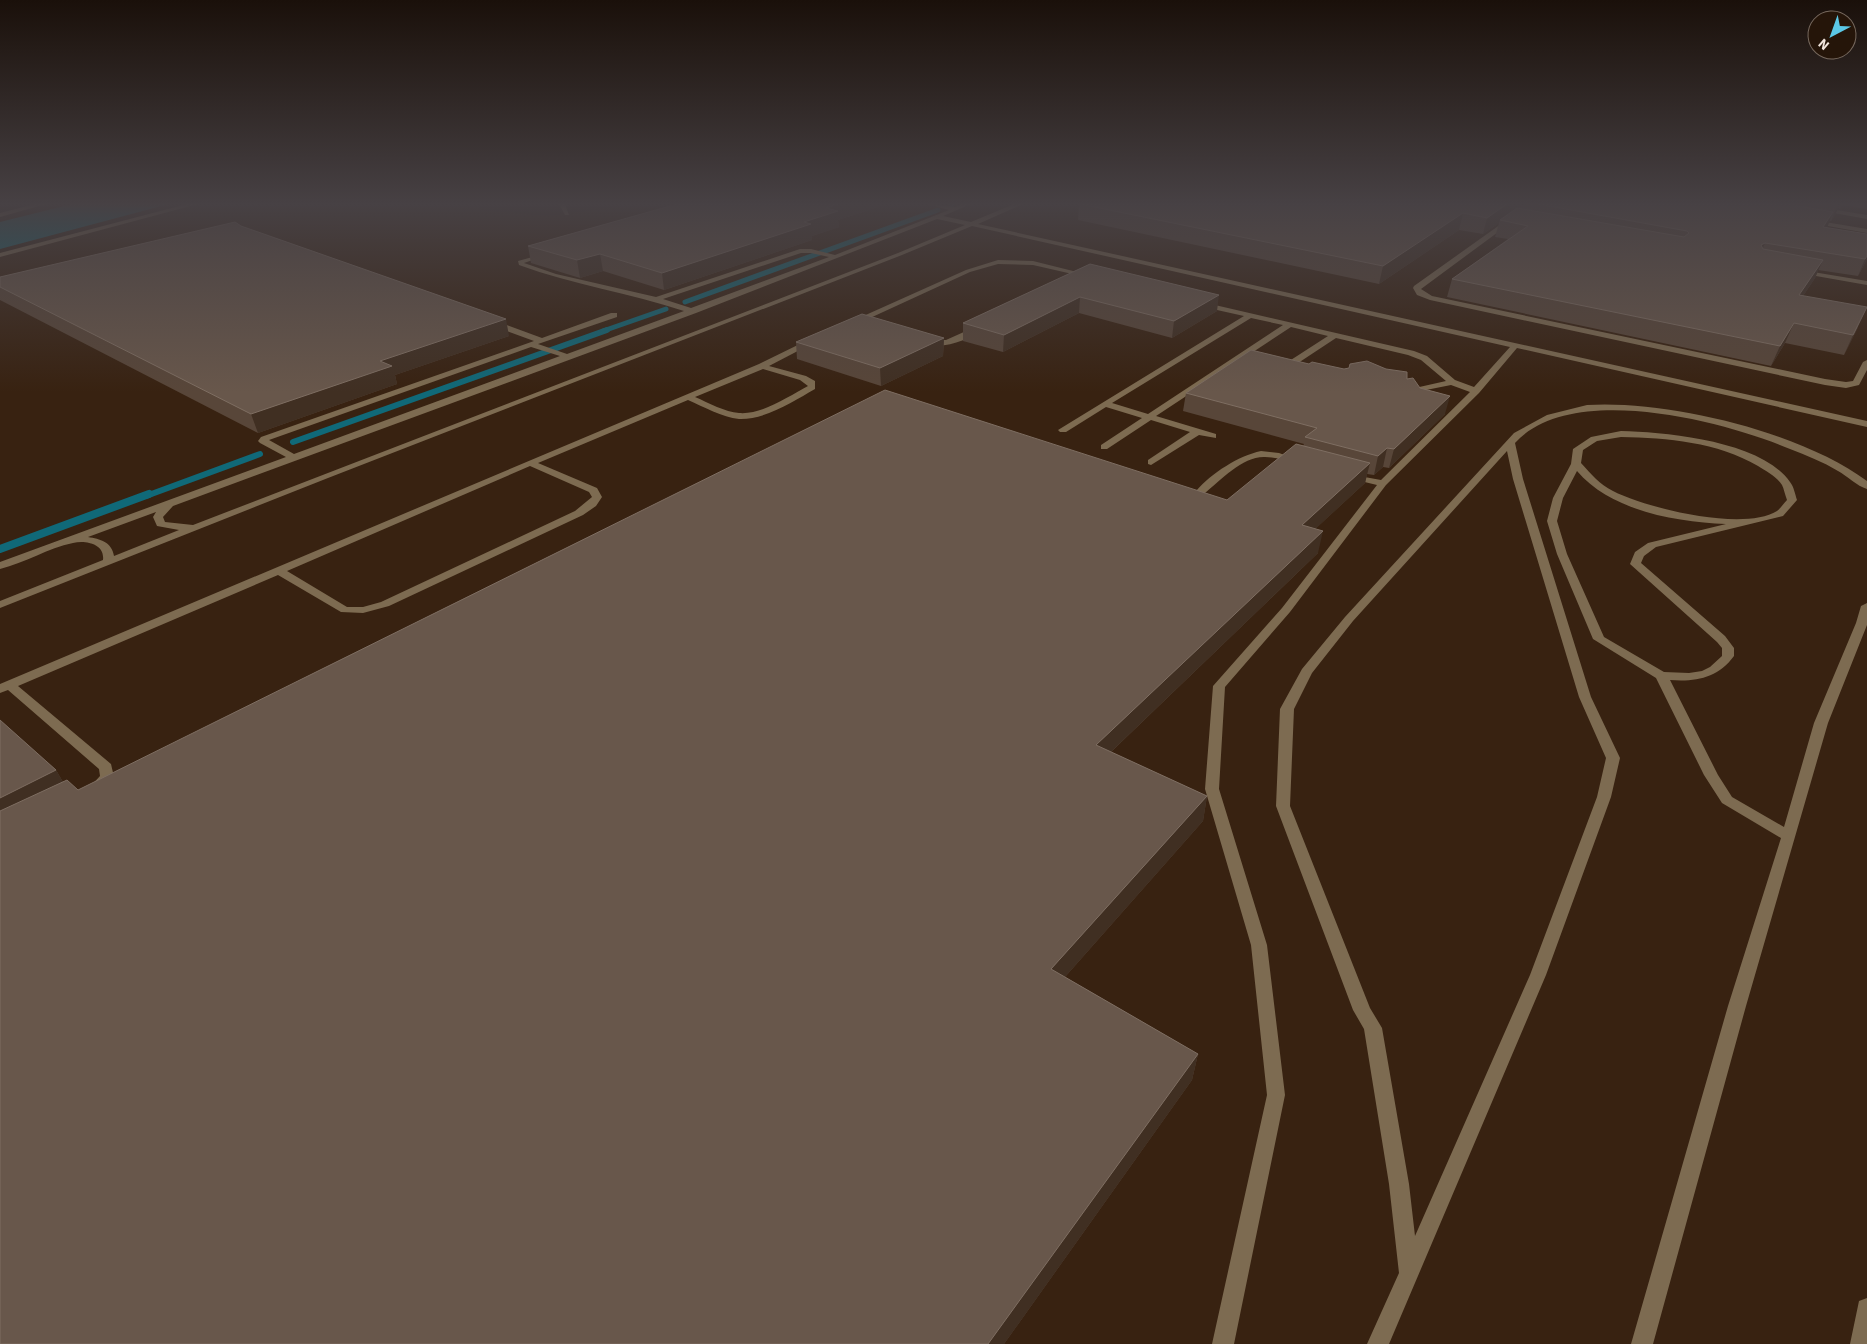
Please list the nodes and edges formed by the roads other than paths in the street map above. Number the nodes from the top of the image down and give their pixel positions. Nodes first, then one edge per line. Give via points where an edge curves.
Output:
1 (528, 267) edge
2 (753, 267) edge
3 (810, 267) edge
4 (867, 267) edge
5 (980, 267) edge
6 (1050, 267) edge
7 (1161, 267) edge
8 (1447, 267) edge
9 (1794, 270) edge
10 (1089, 278) edge
11 (1867, 283) edge
12 (656, 299) junction
13 (1193, 302) edge
14 (693, 311) junction
15 (614, 315) dead end
16 (1249, 316) junction
17 (484, 320) edge
18 (855, 324) edge
19 (1289, 325) junction
20 (984, 326) edge
21 (1336, 336) junction
22 (821, 338) edge
23 (922, 341) edge
24 (542, 344) junction
25 (1516, 346) junction
26 (567, 356) junction
27 (1238, 358) junction
28 (1254, 362) edge
29 (1867, 362) edge
30 (762, 366) junction
31 (1278, 368) edge
32 (1452, 382) junction
33 (1476, 391) junction
34 (1407, 393) edge
35 (688, 397) junction
36 (1105, 404) junction
37 (1149, 417) junction
38 (1867, 424) edge
39 (1062, 430) dead end
40 (1198, 431) junction
41 (1213, 436) dead end
42 (1510, 443) junction
43 (1104, 447) dead end
44 (294, 458) junction
45 (530, 462) junction
46 (1152, 462) dead end
47 (1302, 462) edge
48 (1576, 464) junction
49 (1345, 474) edge
50 (1383, 483) junction
51 (1867, 486) edge
52 (1201, 491) edge
53 (174, 502) junction
54 (1753, 521) junction
55 (205, 525) junction
56 (74, 540) junction
57 (108, 561) junction
58 (0, 566) edge
59 (278, 570) junction
60 (0, 605) edge
61 (1867, 606) edge
62 (1660, 676) junction
63 (5, 687) edge
64 (81, 796) edge
65 (1789, 836) junction
66 (1409, 1273) junction
67 (1867, 1309) edge
68 (1223, 1344) edge
69 (1378, 1344) edge
70 (1642, 1344) edge
71 (1861, 1344) edge

1 - 12 street via 554,276
2 - 12 street
3 - 14 street
4 - 55 street
5 - 18 street
6 - 10 street
7 - 25 street
8 - 29 street via 1417,288 1420,293 1430,298 1825,382 1856,383
9 - 11 street
12 - 14 street
13 - 16 street
14 - 26 street
15 - 24 street
16 - 19 street
16 - 36 street
17 - 24 street
19 - 21 street
19 - 27 street
20 - 23 street via 949,342
21 - 31 street via 1291,369
21 - 32 street via 1424,358
22 - 30 street
24 - 26 street
24 - 44 street via 528,344 264,439
25 - 33 street
25 - 38 street
26 - 44 street
27 - 28 street
27 - 37 street
30 - 35 street
30 - 35 street via 803,378 812,383 812,387 763,410 738,416
32 - 33 street
32 - 34 street
33 - 50 street
35 - 45 street
36 - 37 street
36 - 39 street
37 - 40 street
37 - 43 street
40 - 41 street
40 - 46 street
42 - 51 street via 1532,424 1588,408 1658,411 1736,425 1785,442 1836,466
42 - 66 street via 1518,479 1585,697 1614,758 1604,797 1538,975
42 - 66 street via 1349,619 1306,672 1287,709 1283,806 1362,1010 1373,1028
44 - 53 street
45 - 59 street
45 - 59 street via 593,490 596,497 592,504 385,604 363,610 345,610
47 - 52 street via 1256,454
48 - 54 street via 1592,482 1622,499 1665,513 1711,521
48 - 54 street via 1578,449 1594,439 1621,434 1657,434 1696,440 1734,452 1766,466 1786,484 1792,500 1780,513
48 - 62 street via 1558,498 1552,522 1562,554 1599,639
49 - 50 street
50 - 68 street via 1286,610 1219,686 1212,789 1259,945 1276,1095
53 - 55 street via 162,510 158,517 161,524 188,528
53 - 56 street
54 - 62 street via 1652,546 1636,557 1636,566 1722,639 1728,652 1721,666 1706,675 1688,678
55 - 57 street
56 - 57 street via 108,547
56 - 58 street
57 - 60 street
59 - 63 street
61 - 65 street via 1821,723
62 - 65 street via 1727,800
63 - 64 street via 20,695 106,767 107,777
65 - 70 street via 1737,1006
66 - 69 street
67 - 71 street

